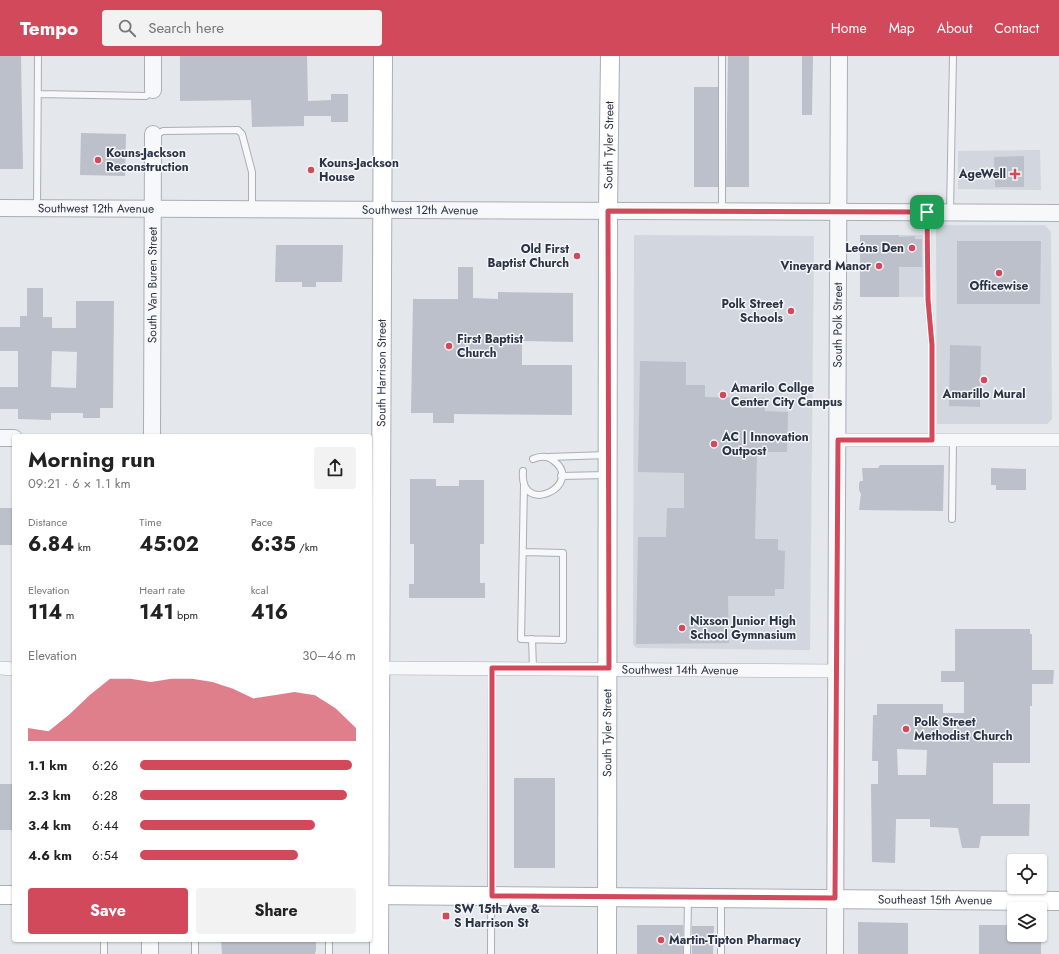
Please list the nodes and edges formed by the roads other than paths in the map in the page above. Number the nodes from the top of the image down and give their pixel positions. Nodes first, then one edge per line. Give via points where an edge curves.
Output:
1 (38, 56) edge
2 (154, 56) edge
3 (383, 56) edge
4 (610, 56) edge
5 (722, 56) edge
6 (839, 56) edge
7 (953, 56) edge
8 (153, 90) joint
9 (38, 94) junction
10 (153, 135) joint
11 (0, 208) edge
12 (37, 208) junction
13 (153, 210) junction
14 (252, 210) junction
15 (382, 210) junction
16 (608, 211) junction
17 (722, 212) junction
18 (840, 212) junction
19 (927, 212) junction
20 (950, 213) junction
21 (1059, 213) edge
22 (152, 434) edge
23 (0, 438) edge
24 (12, 438) edge
25 (838, 440) junction
26 (932, 440) junction
27 (1059, 440) edge
28 (953, 441) junction
29 (608, 455) junction
30 (548, 458) junction
31 (533, 459) dead end
32 (523, 471) dead end
33 (608, 475) junction
34 (561, 476) junction
35 (524, 485) junction
36 (952, 519) dead end
37 (523, 552) junction
38 (532, 639) junction
39 (0, 668) edge
40 (379, 668) junction
41 (492, 668) junction
42 (533, 668) junction
43 (609, 668) junction
44 (12, 669) edge
45 (837, 671) junction
46 (0, 895) edge
47 (12, 895) edge
48 (375, 895) edge
49 (492, 896) junction
50 (608, 897) junction
51 (688, 897) junction
52 (721, 897) junction
53 (835, 898) junction
54 (1059, 901) edge
55 (104, 942) edge
56 (150, 942) edge
57 (195, 942) edge
58 (329, 944) dead end
59 (104, 954) edge
60 (150, 954) edge
61 (195, 954) edge
62 (329, 954) edge
63 (379, 954) edge
64 (491, 954) edge
65 (607, 954) edge
66 (687, 954) edge
67 (721, 954) edge
68 (835, 954) edge

1 - 9 lane
2 - 8 street
3 - 15 main road, South Harrison Street
4 - 16 main road, South Tyler Street
5 - 17 lane
6 - 18 street, South Polk Street
7 - 20 lane
8 - 9 lane via 146,96
9 - 12 lane
10 - 13 street, South Van Buren Street
10 - 14 lane via 163,131 238,130 242,134 252,172
11 - 12 street, Southwest 12th Avenue
12 - 13 street, Southwest 12th Avenue
13 - 14 street, Southwest 12th Avenue
13 - 22 street, South Van Buren Street
14 - 15 street, Southwest 12th Avenue
15 - 16 street, Southwest 12th Avenue
15 - 40 main road, South Harrison Street
16 - 17 street, Southwest 12th Avenue
16 - 29 main road, South Tyler Street
17 - 18 street, Southwest 12th Avenue
18 - 19 street, Southwest 12th Avenue
18 - 25 street, South Polk Street
19 - 20 street, Southwest 12th Avenue
19 - 26 lane via 928,300 932,345
20 - 21 street, Southwest 12th Avenue
23 - 24 street
25 - 26 street
25 - 45 street, South Polk Street
26 - 28 street
27 - 28 street
28 - 36 lane
29 - 30 lane
29 - 33 main road, South Tyler Street
30 - 31 lane via 542,456
30 - 34 lane via 558,466
32 - 35 lane
33 - 34 lane
33 - 43 main road, South Tyler Street
34 - 35 lane via 556,489 545,495 533,493
35 - 37 lane
37 - 38 lane via 521,639
37 - 38 lane via 563,553 562,640
38 - 42 lane
39 - 44 street
40 - 41 street, Southwest 14th Avenue
40 - 48 main road, South Harrison Street
41 - 42 street, Southwest 14th Avenue
41 - 49 lane
42 - 43 street, Southwest 14th Avenue
43 - 45 street, Southwest 14th Avenue
43 - 50 main road, South Tyler Street
45 - 53 street, South Polk Street
46 - 47 main road
48 - 49 main road, Southeast 15th Avenue
48 - 63 main road, South Harrison Street
49 - 50 main road, Southeast 15th Avenue
49 - 64 lane
50 - 51 main road, Southeast 15th Avenue
50 - 65 main road, South Tyler Street
51 - 52 main road, Southeast 15th Avenue
51 - 66 lane
52 - 53 main road, Southeast 15th Avenue
52 - 67 lane
53 - 54 main road, Southeast 15th Avenue
53 - 68 street, South Polk Street
55 - 59 lane
56 - 60 street
57 - 61 lane
58 - 62 lane

